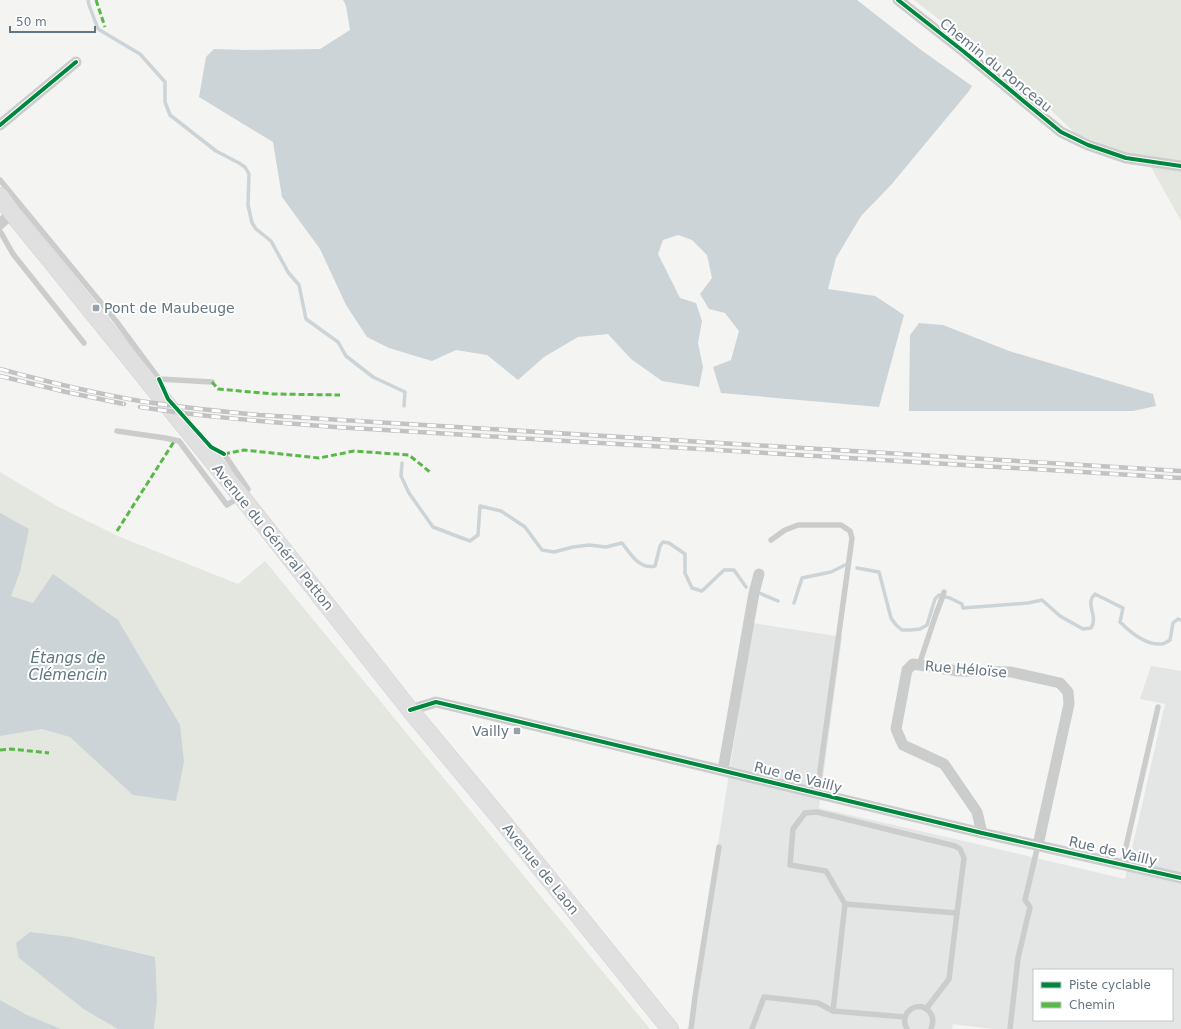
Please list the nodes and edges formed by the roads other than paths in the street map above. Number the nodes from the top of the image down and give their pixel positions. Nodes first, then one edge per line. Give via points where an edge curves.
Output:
1 (898, 0) edge
2 (76, 62) dead end
3 (0, 125) edge
4 (1181, 166) edge
5 (0, 180) edge
6 (0, 196) edge
7 (6, 219) edge
8 (0, 231) edge
9 (112, 325) junction
10 (84, 343) dead end
11 (212, 382) dead end
12 (117, 431) dead end
13 (224, 454) dead end
14 (241, 496) junction
15 (771, 540) dead end
16 (759, 574) dead end
17 (944, 592) dead end
18 (919, 665) junction
19 (1158, 707) dead end
20 (410, 710) junction
21 (724, 770) junction
22 (817, 793) junction
23 (982, 833) junction
24 (1038, 845) junction
25 (719, 847) dead end
26 (1122, 864) junction
27 (1181, 878) edge
28 (845, 904) junction
29 (957, 913) junction
30 (926, 1009) junction
31 (833, 1011) junction
32 (905, 1017) junction
33 (670, 1029) edge
34 (691, 1029) edge
35 (752, 1029) edge
36 (907, 1029) edge
37 (931, 1029) edge
38 (1010, 1029) edge

1 - 4 street, Chemin du Ponceau via 1061,132 1088,145 1126,158
2 - 3 street
5 - 9 lane
6 - 7 main road, Avenue du Général Patton
7 - 9 main road, Avenue du Général Patton
8 - 10 lane via 13,254
9 - 11 lane via 159,379
9 - 14 main road, Avenue du Général Patton
12 - 14 lane via 179,441 227,505
13 - 14 lane via 248,489
14 - 20 main road, Avenue du Général Patton
15 - 22 lane via 798,525 841,525 850,531 852,538
16 - 21 street
17 - 18 lane
18 - 23 street, Rue Héloïse via 913,664 907,670 896,729 903,745 944,764 978,812
18 - 24 street, Rue Héloïse via 958,671 1011,672 1060,683 1068,692 1068,704
19 - 26 lane
20 - 21 street, Rue de Vailly via 436,702
20 - 33 main road, Avenue de Laon
21 - 22 street, Rue de Vailly
22 - 23 street, Rue de Vailly
23 - 24 street, Rue de Vailly
24 - 26 street, Rue de Vailly
24 - 38 lane via 1025,900 1030,907 1018,958
25 - 34 lane
26 - 27 street, Rue de Vailly
28 - 29 lane
28 - 29 lane via 826,871 790,865 793,829 805,813 817,812 960,849 964,858
28 - 31 lane
29 - 30 lane via 948,979
30 - 32 lane via 918,1006 910,1010
30 - 37 lane via 933,1019
31 - 32 lane
31 - 35 lane via 818,1003 764,997
32 - 36 lane

